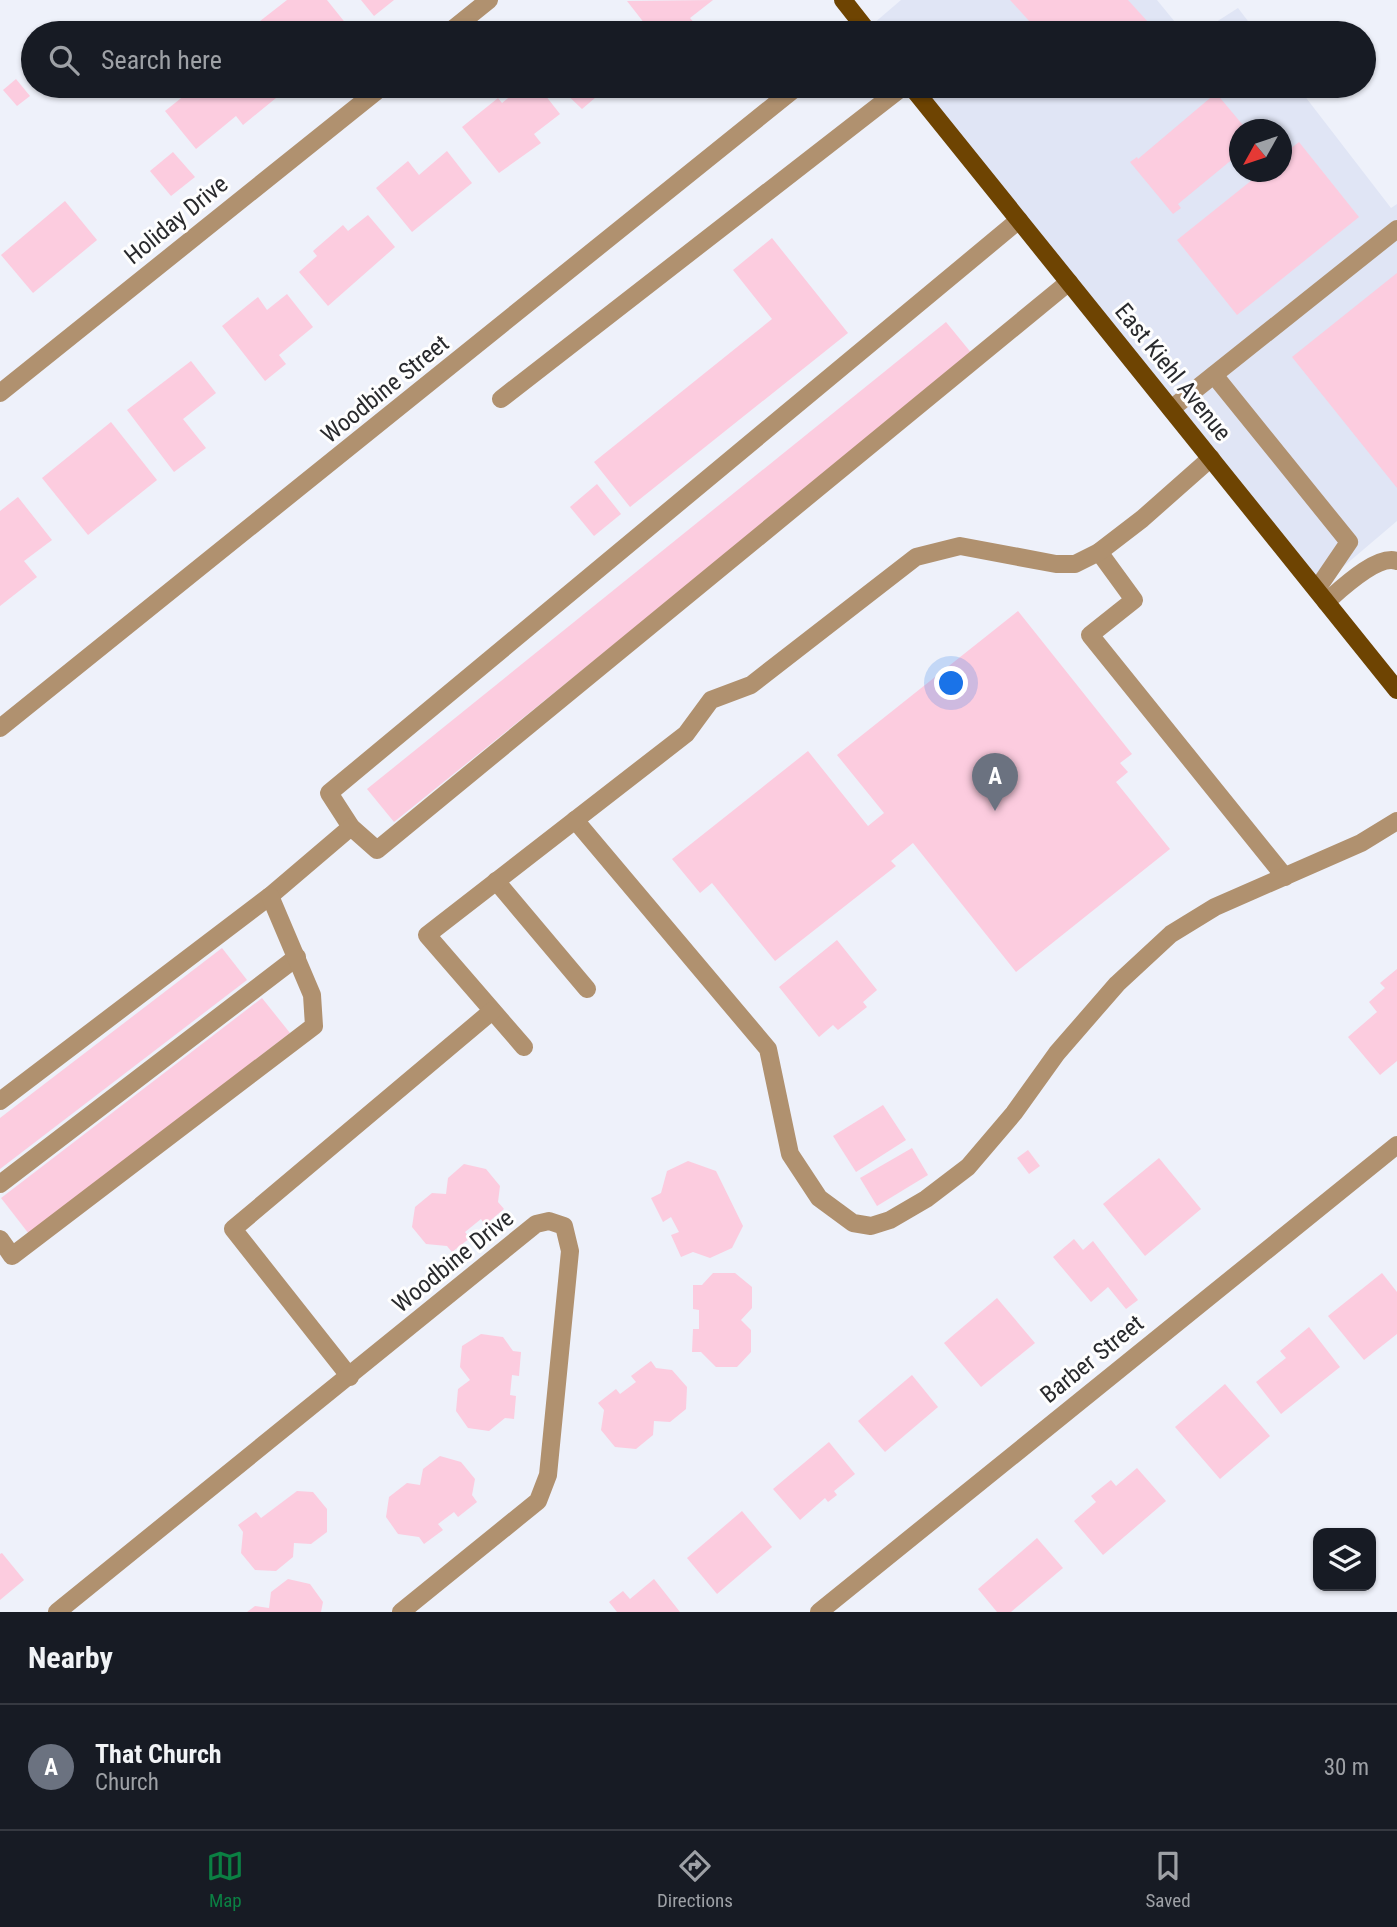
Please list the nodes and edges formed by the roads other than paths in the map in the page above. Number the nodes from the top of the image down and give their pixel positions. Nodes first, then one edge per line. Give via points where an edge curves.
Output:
1 (489, 0) edge
2 (843, 0) edge
3 (463, 21) edge
4 (858, 21) edge
5 (368, 98) edge
6 (783, 98) edge
7 (889, 98) edge
8 (921, 98) edge
9 (1019, 220) junction
10 (1397, 229) edge
11 (1069, 282) junction
12 (1214, 375) junction
13 (0, 393) edge
14 (502, 399) dead end
15 (1171, 409) junction
16 (1211, 458) junction
17 (1099, 552) junction
18 (1397, 561) edge
19 (1321, 595) junction
20 (1397, 690) edge
21 (0, 728) edge
22 (575, 820) junction
23 (1397, 821) edge
24 (351, 827) junction
25 (1285, 877) junction
26 (496, 881) junction
27 (270, 897) junction
28 (297, 957) junction
29 (587, 989) dead end
30 (492, 1011) junction
31 (524, 1048) dead end
32 (0, 1101) edge
33 (1397, 1145) edge
34 (0, 1184) edge
35 (0, 1239) edge
36 (351, 1377) junction
37 (57, 1612) edge
38 (401, 1612) edge
39 (818, 1612) edge

1 - 3 street
2 - 4 main road
5 - 13 street, Holiday Drive
6 - 21 street, Woodbine Street
7 - 14 street
8 - 9 main road, East Kiehl Avenue
9 - 11 main road, East Kiehl Avenue
9 - 24 street via 329,793
10 - 12 street
11 - 15 main road, East Kiehl Avenue
11 - 24 street via 377,850
12 - 15 street
12 - 19 street via 1349,542
15 - 16 main road, East Kiehl Avenue
16 - 17 street
16 - 19 main road, East Kiehl Avenue
17 - 22 street via 1075,565 960,546 916,557 751,685 710,700 686,734
17 - 25 street via 1135,600 1090,635
18 - 19 street via 1370,567
19 - 20 main road, East Kiehl Avenue
22 - 25 street via 768,1049 790,1154 819,1198 853,1223 871,1226 926,1199 968,1167 1117,984 1171,934 1215,907
22 - 26 street
23 - 25 street via 1361,843
24 - 27 street
26 - 29 street
26 - 30 street via 427,935
27 - 28 street
27 - 32 street
28 - 34 street
28 - 35 street via 312,995 314,1026 12,1256
30 - 31 street
30 - 36 street via 233,1229
33 - 39 street, Barber Street
36 - 37 street, Woodbine Drive
36 - 38 street, Woodbine Drive via 536,1224 564,1226 570,1251 548,1475 538,1501

